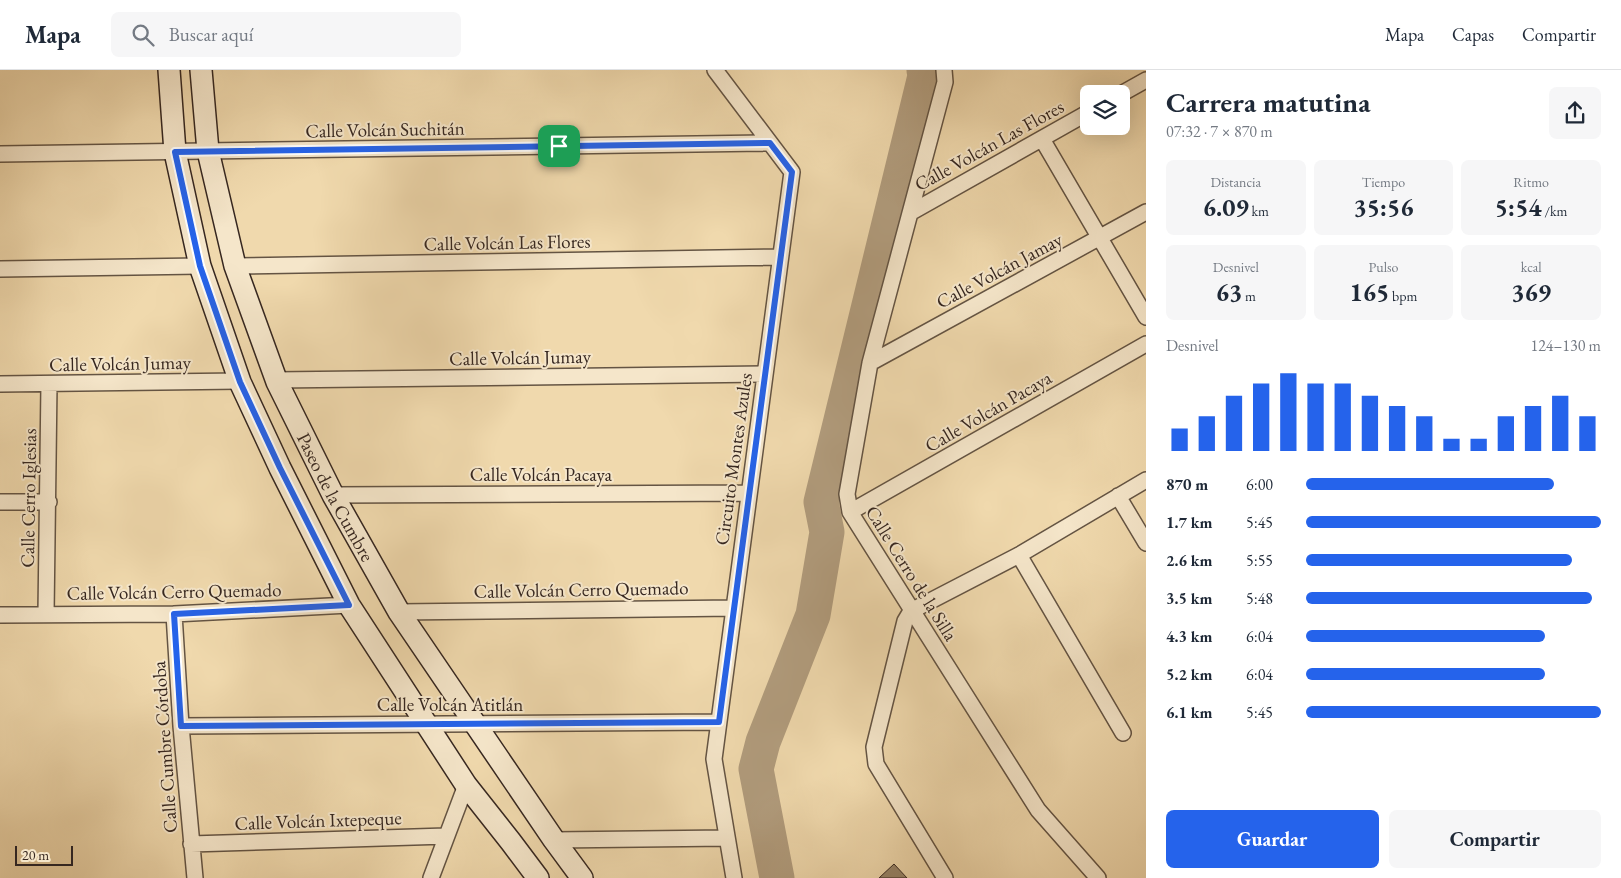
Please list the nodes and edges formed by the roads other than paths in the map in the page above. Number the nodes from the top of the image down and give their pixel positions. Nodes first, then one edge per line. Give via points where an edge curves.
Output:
1 (169, 70) edge
2 (201, 70) edge
3 (715, 70) edge
4 (944, 70) edge
5 (1146, 80) edge
6 (1130, 89) edge
7 (1080, 117) edge
8 (1042, 139) junction
9 (770, 143) junction
10 (208, 151) junction
11 (175, 152) junction
12 (0, 154) edge
13 (1146, 212) edge
14 (910, 213) junction
15 (1100, 238) junction
16 (780, 257) junction
17 (200, 266) junction
18 (235, 266) junction
19 (0, 269) edge
20 (1146, 317) edge
21 (1146, 344) edge
22 (870, 363) junction
23 (765, 374) junction
24 (276, 380) junction
25 (240, 381) junction
26 (0, 384) edge
27 (49, 384) junction
28 (1146, 480) edge
29 (749, 493) junction
30 (333, 495) junction
31 (1118, 496) junction
32 (0, 502) edge
33 (48, 502) junction
34 (850, 512) junction
35 (1146, 543) edge
36 (1019, 555) junction
37 (349, 605) junction
38 (734, 608) junction
39 (911, 611) junction
40 (399, 612) junction
41 (46, 614) junction
42 (174, 614) junction
43 (0, 615) edge
44 (719, 722) junction
45 (426, 723) junction
46 (476, 725) junction
47 (181, 726) junction
48 (1123, 733) dead end
49 (466, 785) junction
50 (446, 836) junction
51 (727, 838) junction
52 (554, 840) junction
53 (191, 844) junction
54 (195, 878) edge
55 (431, 878) edge
56 (538, 878) edge
57 (582, 878) edge
58 (734, 878) edge
59 (945, 878) edge
60 (1098, 878) edge

1 - 11 street, Paseo de la Cumbre
2 - 10 street, Paseo de la Cumbre
3 - 9 street, Circuito Montes Azules
4 - 14 street, Calle Cerro de la Silla via 945,82
5 - 6 street
7 - 8 street, Calle Volcán Las Flores
8 - 14 street, Calle Volcán Las Flores
8 - 15 street
9 - 10 street, Calle Volcán Suchitán
9 - 16 street, Circuito Montes Azules via 792,172
10 - 11 street, Calle Volcán Suchitán
10 - 18 street, Paseo de la Cumbre
11 - 12 street, Calle Volcán Suchitán
11 - 17 street, Paseo de la Cumbre
13 - 15 street, Calle Volcán Jamay
14 - 22 street, Calle Cerro de la Silla
15 - 20 street
15 - 22 street, Calle Volcán Jamay
16 - 18 street, Calle Volcán Las Flores
16 - 23 street, Circuito Montes Azules
17 - 19 street
17 - 25 street, Paseo de la Cumbre
18 - 24 street, Paseo de la Cumbre
21 - 34 street, Calle Volcán Pacaya
22 - 34 street, Calle Cerro de la Silla via 846,494
23 - 24 street, Calle Volcán Jumay
23 - 29 street, Circuito Montes Azules
24 - 30 street, Paseo de la Cumbre
25 - 27 street, Calle Volcán Jumay
25 - 37 street, Paseo de la Cumbre
26 - 27 street, Calle Volcán Jumay
27 - 33 street, Calle Cerro Iglesias
28 - 31 street
29 - 30 street, Calle Volcán Pacaya
29 - 38 street, Circuito Montes Azules
30 - 40 street, Paseo de la Cumbre
31 - 35 street
31 - 36 street
32 - 33 street
33 - 41 street, Calle Cerro Iglesias
34 - 39 street, Calle Cerro de la Silla
36 - 39 street
36 - 48 street
37 - 42 street, Calle Volcán Cerro Quemado
37 - 45 street, Paseo de la Cumbre
38 - 40 street, Calle Volcán Cerro Quemado
38 - 44 street, Circuito Montes Azules
39 - 59 street via 905,621 874,747 876,764
39 - 60 street, Calle Cerro de la Silla via 1038,810
40 - 46 street, Paseo de la Cumbre
41 - 42 street, Calle Volcán Cerro Quemado
41 - 43 street, Calle Volcán Cerro Quemado
42 - 47 street, Calle Cumbre Córdoba
44 - 46 street, Calle Volcán Atitlán
44 - 51 street, Circuito Montes Azules via 714,759
45 - 46 street, Calle Volcán Atitlán
45 - 47 street, Calle Volcán Atitlán
45 - 49 street, Paseo de la Cumbre
46 - 52 street, Paseo de la Cumbre
47 - 53 street, Calle Cumbre Córdoba
49 - 50 street
49 - 56 street, Paseo de la Cumbre
50 - 53 street, Calle Volcán Ixtepeque
50 - 55 street
51 - 52 street
51 - 58 street, Circuito Montes Azules
52 - 57 street, Paseo de la Cumbre
53 - 54 street, Calle Cumbre Córdoba

